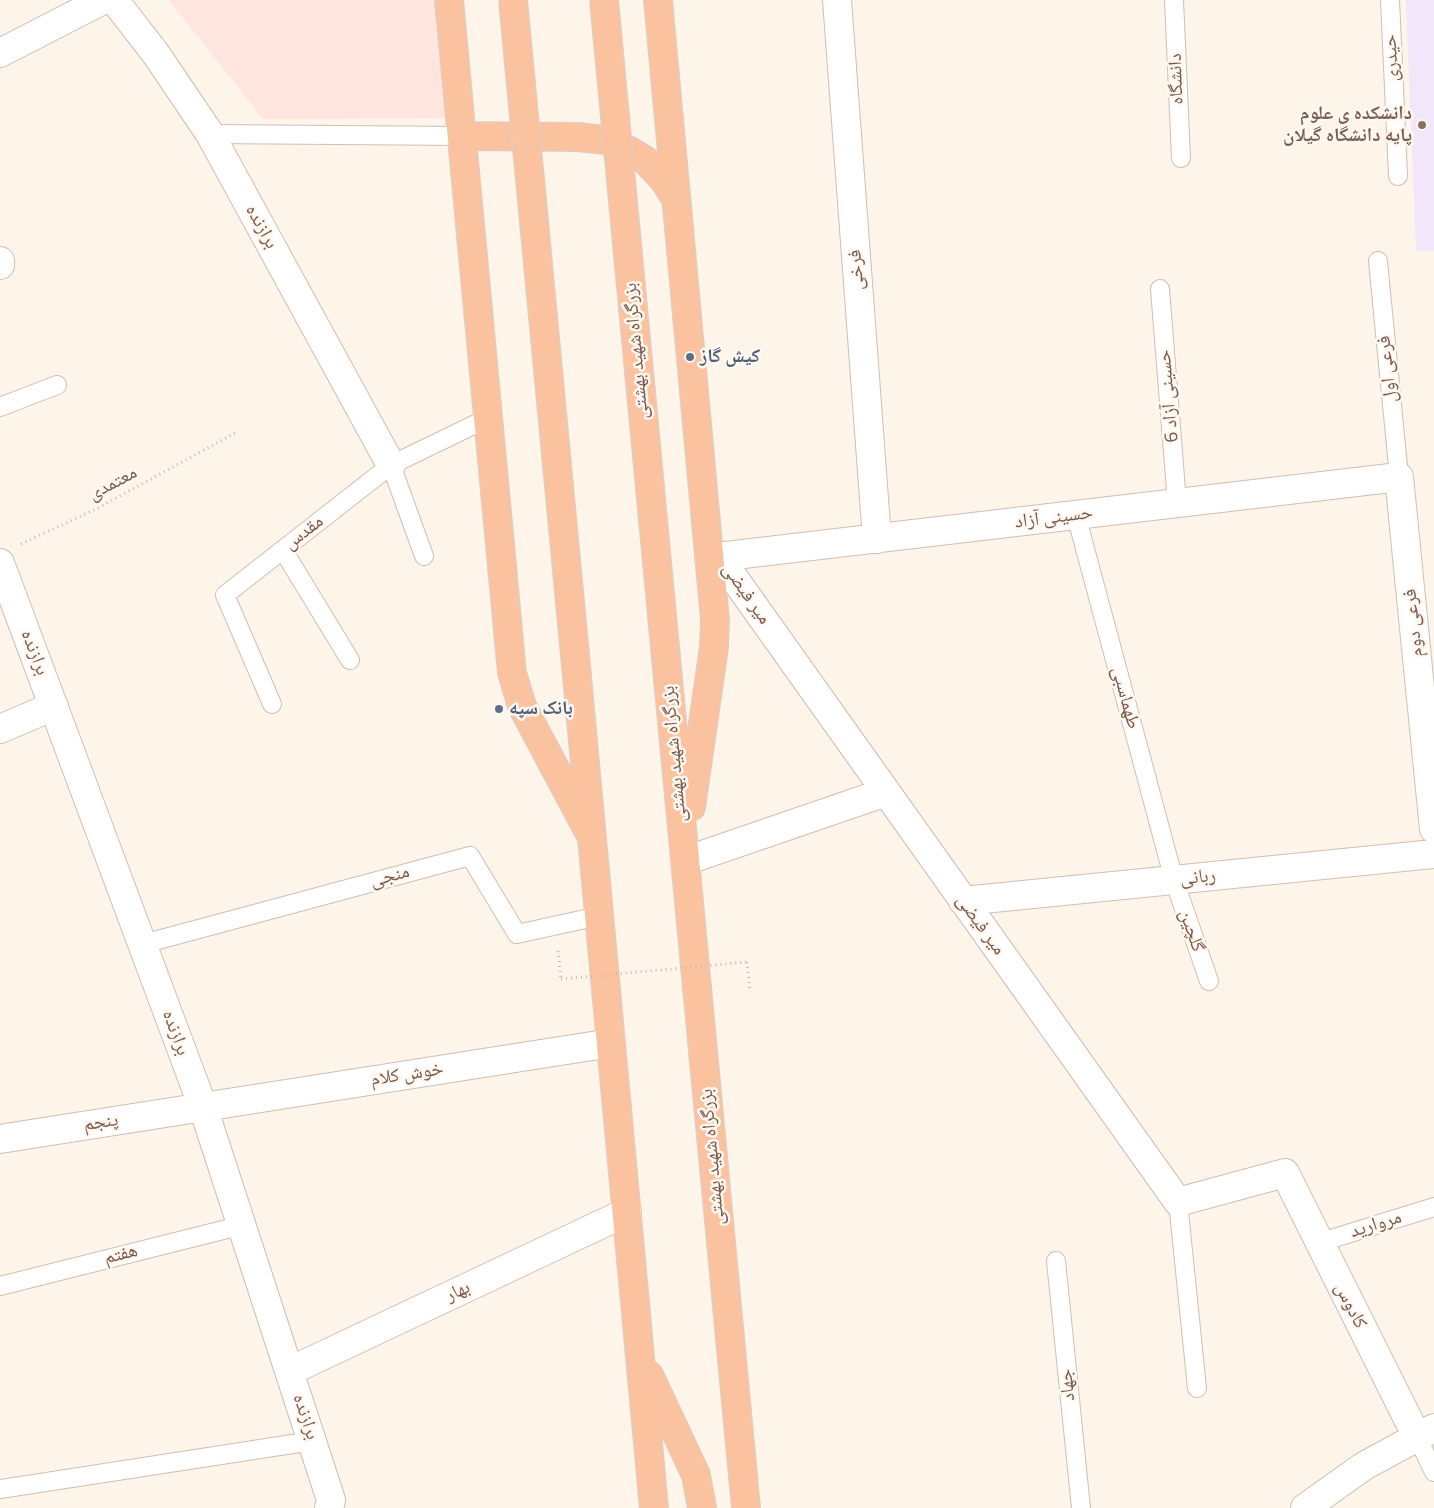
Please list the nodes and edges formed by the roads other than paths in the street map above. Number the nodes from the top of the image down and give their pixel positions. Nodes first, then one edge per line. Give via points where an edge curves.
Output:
1 (103, 0) edge
2 (114, 0) edge
3 (449, 0) edge
4 (513, 0) edge
5 (604, 0) edge
6 (658, 0) edge
7 (837, 0) edge
8 (1174, 0) edge
9 (1390, 0) edge
10 (0, 53) edge
11 (210, 134) junction
12 (462, 136) junction
13 (1180, 158) dead end
14 (1398, 176) dead end
15 (676, 199) junction
16 (0, 261) edge
17 (1378, 261) dead end
18 (0, 265) edge
19 (1160, 289) dead end
20 (57, 385) dead end
21 (0, 407) edge
22 (488, 418) junction
23 (391, 465) junction
24 (1399, 477) junction
25 (1177, 503) junction
26 (1076, 515) junction
27 (877, 539) junction
28 (283, 550) junction
29 (9, 555) edge
30 (424, 556) dead end
31 (714, 557) junction
32 (1425, 645) edge
33 (350, 660) dead end
34 (272, 704) dead end
35 (54, 706) junction
36 (0, 729) edge
37 (886, 792) junction
38 (1434, 829) edge
39 (591, 836) junction
40 (1434, 854) edge
41 (685, 856) junction
42 (1174, 880) junction
43 (962, 901) junction
44 (599, 916) junction
45 (143, 944) junction
46 (1209, 981) dead end
47 (611, 1043) junction
48 (202, 1107) junction
49 (0, 1138) edge
50 (1178, 1202) junction
51 (1434, 1207) edge
52 (627, 1212) junction
53 (243, 1225) junction
54 (1318, 1242) junction
55 (1056, 1261) dead end
56 (0, 1286) edge
57 (640, 1358) junction
58 (290, 1371) junction
59 (1197, 1388) dead end
60 (1425, 1432) edge
61 (312, 1441) junction
62 (1434, 1472) edge
63 (0, 1489) edge
64 (329, 1508) edge
65 (654, 1508) edge
66 (702, 1508) edge
67 (746, 1508) edge
68 (1081, 1508) edge
69 (1305, 1508) edge

1 - 10 street
2 - 11 street, برازنده via 156,54
3 - 12 highway
4 - 39 highway, bridge
5 - 41 highway, بزرگراه شهید بهشتی, bridge
6 - 15 highway
7 - 27 street, فرخی
8 - 13 lane, دانشگاه
9 - 14 lane, حیدری
11 - 12 lane
11 - 23 street, برازنده
12 - 15 highway via 578,136 605,140 645,160
12 - 22 highway
15 - 31 highway
16 - 18 street
17 - 24 lane, فرعی اول
19 - 25 lane, حسینی آزاد 6
20 - 21 lane
22 - 23 lane, مقدس
22 - 39 highway via 512,674 522,706
23 - 28 lane, مقدس
23 - 30 lane
24 - 25 street, حسینی آزاد
24 - 32 street, فرعی دوم
25 - 26 street, حسینی آزاد
26 - 27 street, حسینی آزاد
26 - 42 lane, طهماسبی
27 - 31 street, حسینی آزاد
28 - 33 lane
28 - 34 lane, مقدس via 225,595
29 - 35 street, برازنده
31 - 37 street, میر فیضی
31 - 41 highway via 715,639
32 - 38 street, فرعی دوم
35 - 36 street
35 - 45 street, برازنده
37 - 41 street
37 - 43 street, میر فیضی
39 - 44 highway
40 - 42 street, ربانی
41 - 67 highway, بزرگراه شهید بهشتی
42 - 43 street, ربانی
42 - 46 lane, گلچین
43 - 50 street, میر فیضی
44 - 45 lane, منجی via 517,934 470,856
44 - 47 highway
45 - 48 street, برازنده
47 - 48 street, خوش کلام
47 - 52 highway
48 - 49 street, پنجم
48 - 53 street, برازنده
50 - 54 street, کادوس via 1285,1173
50 - 59 lane
51 - 54 lane, مروارید
52 - 57 highway
52 - 58 street, بهار
53 - 56 lane, هفتم
53 - 58 street, برازنده
54 - 60 street, کادوس
55 - 68 lane, جهاد
57 - 65 highway
57 - 66 highway via 696,1475
58 - 61 street, برازنده
60 - 62 lane
60 - 69 street via 1364,1466
61 - 63 lane
61 - 64 street, برازنده via 331,1500

